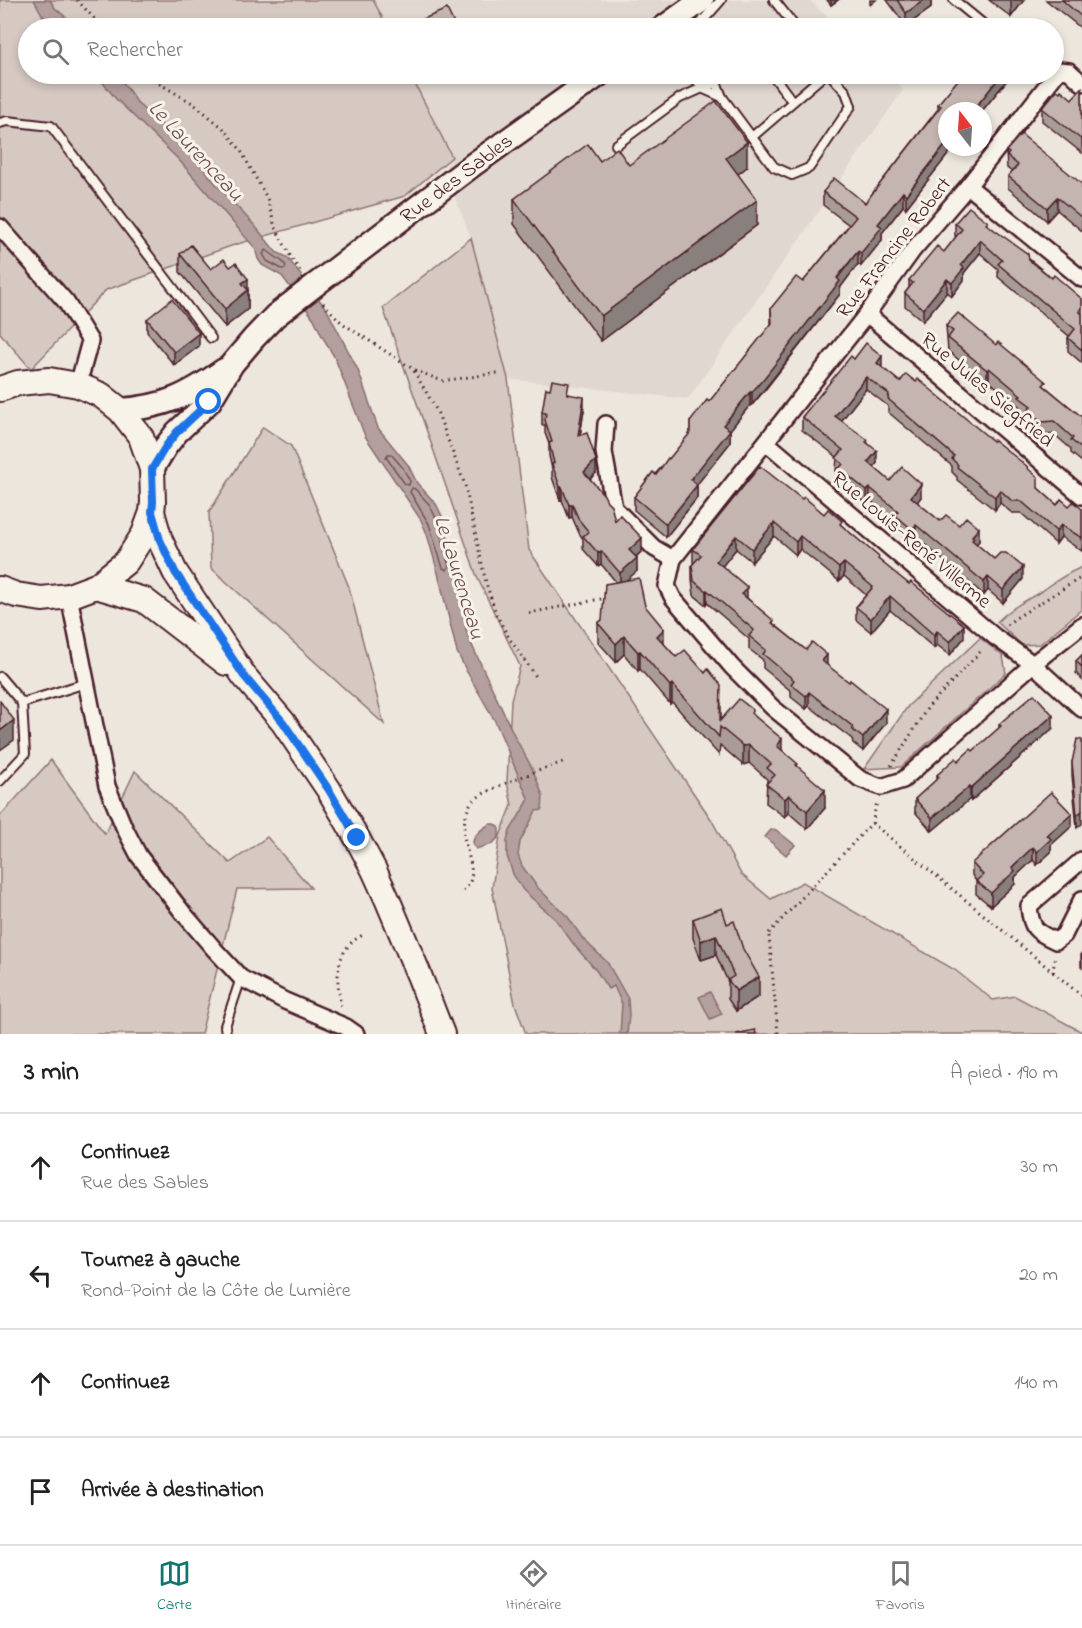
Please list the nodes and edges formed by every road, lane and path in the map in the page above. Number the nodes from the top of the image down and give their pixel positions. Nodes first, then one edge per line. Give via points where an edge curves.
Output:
1 (77, 0) edge
2 (721, 0) edge
3 (774, 0) edge
4 (954, 0) edge
5 (693, 10) edge
6 (94, 18) edge
7 (680, 18) edge
8 (705, 18) edge
9 (788, 18) edge
10 (976, 18) edge
11 (1064, 70) edge
12 (1082, 83) edge
13 (160, 84) edge
14 (586, 84) edge
15 (700, 84) edge
16 (712, 84) edge
17 (717, 84) edge
18 (779, 84) edge
19 (813, 84) edge
20 (839, 84) edge
21 (1041, 84) edge
22 (704, 88) junction
23 (722, 97) junction
24 (792, 101) junction
25 (0, 123) edge
26 (752, 137) junction
27 (616, 145) dead end
28 (968, 186) junction
29 (0, 227) edge
30 (1082, 279) edge
31 (308, 289) junction
32 (867, 314) junction
33 (210, 338) dead end
34 (232, 364) junction
35 (413, 369) junction
36 (498, 373) dead end
37 (6, 383) edge
38 (78, 385) junction
39 (120, 410) junction
40 (606, 424) dead end
41 (765, 442) junction
42 (152, 469) junction
43 (1082, 496) edge
44 (152, 512) junction
45 (673, 559) junction
46 (96, 586) junction
47 (0, 589) edge
48 (69, 596) junction
49 (607, 598) edge
50 (529, 613) dead end
51 (1082, 625) edge
52 (1033, 664) junction
53 (244, 676) junction
54 (0, 677) edge
55 (537, 678) dead end
56 (86, 683) junction
57 (22, 703) junction
58 (1082, 709) edge
59 (563, 762) dead end
60 (0, 781) edge
61 (872, 823) dead end
62 (1082, 860) edge
63 (464, 891) dead end
64 (1082, 899) edge
65 (364, 934) dead end
66 (769, 936) dead end
67 (1056, 942) junction
68 (1053, 972) junction
69 (241, 978) junction
70 (1082, 996) edge
71 (351, 1031) edge
72 (226, 1034) edge
73 (442, 1034) edge
74 (778, 1034) edge

1 - 6 path
2 - 8 lane
3 - 9 lane
4 - 10 lane
5 - 7 main road
11 - 12 street, Rue Francine Robert
13 - 31 path via 223,128 240,149
14 - 31 main road, Rue des Sables
15 - 22 lane
16 - 22 lane
17 - 23 lane
18 - 24 lane
19 - 24 lane
20 - 26 lane via 851,106 809,168 792,175 774,167
21 - 28 street, Rue Francine Robert
22 - 23 lane
22 - 27 lane via 680,98
23 - 26 lane
24 - 26 lane
25 - 33 lane via 51,126
28 - 30 street
28 - 32 street, Rue Francine Robert via 913,250
29 - 38 street via 66,302 90,341
31 - 34 main road, Rue des Sables via 276,316
31 - 35 path via 342,323
32 - 41 street, Rue Francine Robert
32 - 43 street, Rue Jules Siegfried
34 - 39 main road, Rue des Sables via 199,388 172,401
34 - 42 main road, Rue des Sables via 209,402 177,432
35 - 36 path via 442,381
35 - 55 path via 438,411 465,485 496,616
37 - 38 main road via 49,380
38 - 39 main road via 101,395
39 - 42 main road via 141,437
40 - 45 street via 604,452 614,508 654,548
41 - 45 street, Rue Francine Robert
41 - 52 street, Rue Louis-René Villerme via 995,637
42 - 44 main road
44 - 46 main road via 144,534 126,562
44 - 53 main road via 175,572
45 - 52 street via 667,586 673,598 732,667 773,708 860,779 881,786 903,780
46 - 48 main road
46 - 53 main road via 144,600
47 - 48 main road via 42,599
48 - 56 street
49 - 50 path
51 - 52 street
52 - 58 street, Rue Louis-René Villerme
53 - 73 main road via 283,722 357,838 384,891
54 - 57 lane
56 - 57 lane
56 - 69 street via 107,786 124,828 139,856 184,914
57 - 60 lane via 25,754
59 - 63 path via 497,787 471,803 464,821 471,868 470,883
61 - 68 path
62 - 67 street via 1029,906 1031,921 1041,934
64 - 67 street via 1064,935
65 - 71 path via 351,943 337,977
66 - 74 path
67 - 68 path
68 - 70 path
69 - 71 street
69 - 72 lane via 225,1026

